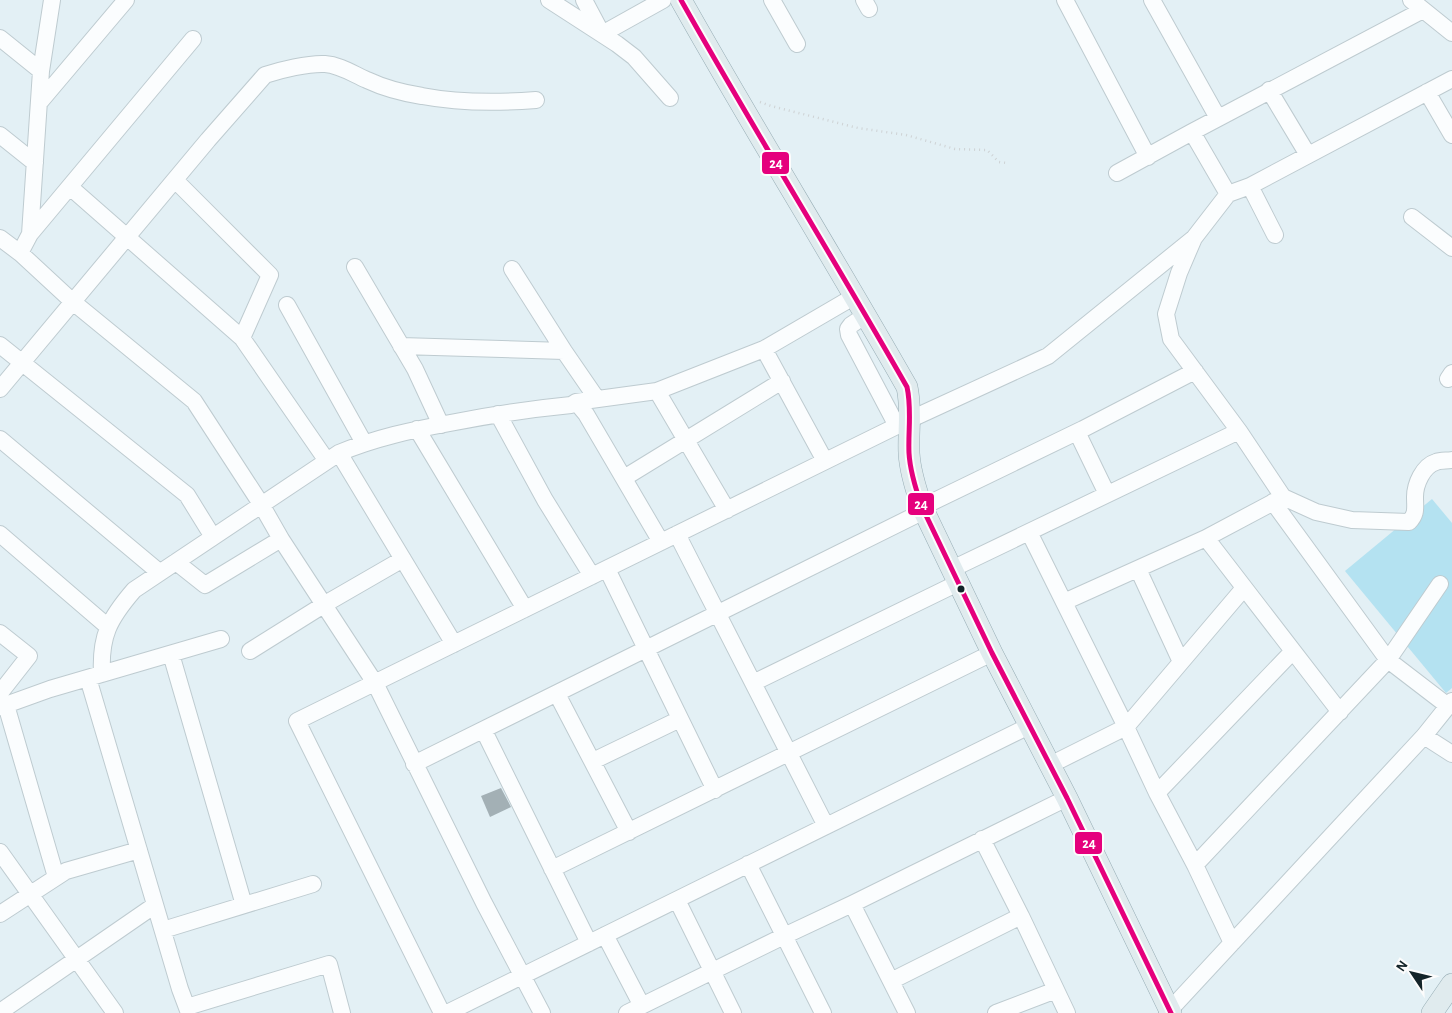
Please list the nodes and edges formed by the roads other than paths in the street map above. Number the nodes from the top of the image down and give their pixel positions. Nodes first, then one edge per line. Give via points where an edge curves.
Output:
1 (52, 0) edge
2 (126, 0) edge
3 (549, 0) edge
4 (584, 0) edge
5 (663, 0) edge
6 (681, 0) edge
7 (772, 0) edge
8 (1065, 0) edge
9 (1152, 0) edge
10 (1417, 5) edge
11 (1452, 33) edge
12 (602, 34) junction
13 (0, 38) edge
14 (193, 39) dead end
15 (797, 44) dead end
16 (42, 71) junction
17 (1452, 79) edge
18 (1269, 90) junction
19 (1427, 92) junction
20 (670, 98) dead end
21 (536, 100) dead end
22 (39, 103) junction
23 (1218, 118) junction
24 (1192, 132) junction
25 (0, 135) edge
26 (1452, 136) edge
27 (1308, 154) junction
28 (1148, 157) junction
29 (35, 163) junction
30 (1118, 174) dead end
31 (175, 180) junction
32 (1250, 186) junction
33 (70, 187) junction
34 (1228, 194) junction
35 (1412, 217) dead end
36 (30, 234) junction
37 (1275, 234) dead end
38 (127, 237) junction
39 (0, 238) edge
40 (1194, 238) junction
41 (1452, 248) edge
42 (20, 253) junction
43 (355, 267) dead end
44 (512, 269) dead end
45 (855, 296) junction
46 (73, 302) junction
47 (288, 305) dead end
48 (242, 338) junction
49 (0, 345) edge
50 (402, 346) junction
51 (764, 349) junction
52 (564, 351) junction
53 (22, 363) junction
54 (1195, 371) junction
55 (782, 381) junction
56 (0, 389) edge
57 (657, 391) junction
58 (597, 399) junction
59 (576, 402) junction
60 (498, 414) junction
61 (904, 422) junction
62 (441, 425) junction
63 (417, 429) junction
64 (1239, 431) junction
65 (1077, 432) junction
66 (0, 439) edge
67 (686, 440) junction
68 (364, 443) junction
69 (333, 457) junction
70 (1452, 460) edge
71 (825, 461) junction
72 (624, 478) junction
73 (1107, 494) junction
74 (1278, 500) junction
75 (261, 504) junction
76 (923, 509) junction
77 (727, 510) junction
78 (1029, 532) junction
79 (0, 534) edge
80 (677, 534) junction
81 (213, 537) junction
82 (1206, 538) junction
83 (281, 539) junction
84 (661, 542) junction
85 (404, 559) junction
86 (176, 562) junction
87 (1138, 569) junction
88 (159, 572) junction
89 (600, 572) junction
90 (955, 576) junction
91 (1440, 584) dead end
92 (1244, 588) junction
93 (1064, 602) junction
94 (325, 604) junction
95 (525, 609) junction
96 (717, 613) junction
97 (107, 626) junction
98 (0, 633) edge
99 (221, 639) dead end
100 (454, 644) junction
101 (646, 648) junction
102 (250, 651) dead end
103 (1293, 651) junction
104 (171, 654) junction
105 (992, 654) junction
106 (1388, 660) junction
107 (1181, 662) junction
108 (95, 676) junction
109 (375, 683) junction
110 (753, 683) junction
111 (557, 694) junction
112 (2, 695) edge
113 (1450, 703) edge
114 (1340, 712) junction
115 (680, 719) junction
116 (1029, 726) junction
117 (1126, 727) junction
118 (484, 731) junction
119 (1424, 736) junction
120 (789, 753) junction
121 (1452, 754) edge
122 (593, 761) junction
123 (414, 764) junction
124 (1050, 765) junction
125 (714, 790) junction
126 (1157, 794) junction
127 (1067, 798) junction
128 (826, 826) junction
129 (629, 832) junction
130 (982, 839) junction
131 (139, 850) junction
132 (0, 852) edge
133 (748, 864) junction
134 (1195, 865) junction
135 (552, 870) junction
136 (56, 877) junction
137 (313, 884) dead end
138 (30, 894) junction
139 (677, 900) junction
140 (852, 904) junction
141 (155, 905) junction
142 (244, 905) junction
143 (0, 914) edge
144 (1021, 916) junction
145 (163, 930) junction
146 (606, 935) junction
147 (784, 936) junction
148 (1232, 942) junction
149 (589, 943) junction
150 (76, 959) junction
151 (712, 971) junction
152 (523, 976) junction
153 (891, 981) junction
154 (1452, 984) edge
155 (1056, 990) junction
156 (634, 1009) edge
157 (188, 1010) edge
158 (0, 1012) edge
159 (1167, 1012) edge
160 (115, 1013) edge
161 (342, 1013) edge
162 (442, 1013) edge
163 (447, 1013) edge
164 (542, 1013) edge
165 (733, 1013) edge
166 (823, 1013) edge
167 (907, 1013) edge
168 (996, 1013) edge
169 (1067, 1013) edge
170 (1432, 1013) edge

1 - 16 street
2 - 22 street
3 - 12 street
4 - 12 street
5 - 12 street
6 - 45 main road
7 - 15 street
8 - 28 street
9 - 23 street
10 - 11 street
10 - 18 street
12 - 20 street via 634,57
13 - 16 street
14 - 33 street
16 - 22 street
17 - 19 street
18 - 23 street
18 - 27 street
19 - 26 street
19 - 27 street
21 - 31 street via 456,101 422,96 383,87 347,70 325,64 276,72 265,75
22 - 29 street
23 - 24 street
24 - 28 street
24 - 34 street
25 - 29 street
27 - 32 street
28 - 30 street
29 - 36 street
31 - 38 street
31 - 48 street via 270,275
32 - 34 street
32 - 37 street
33 - 36 street
33 - 38 street
34 - 40 street
35 - 41 street
36 - 42 street
38 - 46 street
38 - 48 street
39 - 42 street
40 - 54 street via 1166,314 1171,339
40 - 61 street via 1048,356
42 - 46 street
43 - 50 street
44 - 52 street
45 - 51 street
45 - 61 main road via 907,387 910,398
46 - 53 street
46 - 75 street via 194,401
47 - 68 street
48 - 69 street
49 - 53 street
50 - 52 street
50 - 62 street
51 - 55 street
51 - 57 street
52 - 58 street
53 - 56 street
53 - 81 street via 187,495
54 - 64 street
54 - 65 street
55 - 67 street
55 - 71 street
57 - 58 street
57 - 67 street
58 - 59 street
59 - 60 street
59 - 72 street
60 - 62 street
60 - 89 street via 545,500
61 - 71 street
61 - 76 main road
62 - 63 street
63 - 68 street
63 - 95 street
64 - 73 street
64 - 74 street
65 - 73 street
65 - 76 street
66 - 88 street
67 - 72 street
67 - 77 street
68 - 69 street
69 - 75 street
69 - 85 street
70 - 74 street via 1434,462 1421,475 1415,495 1414,517 1409,522 1352,520
71 - 77 street
72 - 84 street
73 - 78 street
74 - 82 street
74 - 106 street
75 - 81 street
75 - 83 street
76 - 90 main road
76 - 96 street
77 - 80 street
78 - 90 street
78 - 93 street
79 - 97 street
80 - 84 street
80 - 96 street
81 - 86 street
82 - 87 street
82 - 92 street
83 - 86 street via 205,585
83 - 94 street
84 - 89 street
85 - 94 street
85 - 100 street
86 - 88 street
87 - 93 street
87 - 107 street
88 - 97 street via 134,590
89 - 95 street
89 - 101 street
90 - 105 main road
90 - 110 street
91 - 106 street
92 - 103 street
92 - 107 street
93 - 117 street
94 - 102 street
94 - 109 street
95 - 100 street
96 - 101 street
96 - 110 street
97 - 108 street
98 - 112 street via 29,656
99 - 104 street
100 - 109 street
101 - 111 street
101 - 115 street
103 - 114 street
103 - 126 street
104 - 108 street
104 - 142 street
105 - 116 main road
105 - 120 street
106 - 113 street
106 - 114 street
107 - 117 street
108 - 112 street
108 - 131 street
109 - 123 street
109 - 162 street via 298,721
110 - 120 street
111 - 118 street
111 - 122 street
112 - 136 street
113 - 119 street
114 - 134 street
115 - 122 street
115 - 125 street
116 - 124 main road
116 - 128 street
117 - 124 street
117 - 126 street
118 - 123 street
118 - 135 street
119 - 121 street
119 - 148 street
120 - 125 street
120 - 128 street
122 - 129 street
123 - 152 street
124 - 127 main road
125 - 129 street
126 - 134 street
127 - 130 street
127 - 159 main road
128 - 133 street
129 - 135 street
130 - 140 street
130 - 144 street
131 - 136 street via 66,871
131 - 141 street
132 - 138 street
133 - 139 street
133 - 147 street
134 - 148 street
135 - 149 street
136 - 138 street
137 - 142 street
138 - 143 street
138 - 150 street
139 - 146 street
139 - 151 street
140 - 147 street
140 - 153 street
141 - 145 street
141 - 150 street
142 - 145 street
144 - 153 street
144 - 155 street
145 - 157 street
146 - 149 street
146 - 156 street
147 - 151 street
147 - 166 street
148 - 159 street
149 - 152 street
150 - 158 street
150 - 160 street
151 - 156 street
151 - 165 street
152 - 163 street
152 - 164 street
153 - 167 street
154 - 170 main road
155 - 168 street
155 - 169 street
157 - 161 street via 329,964

